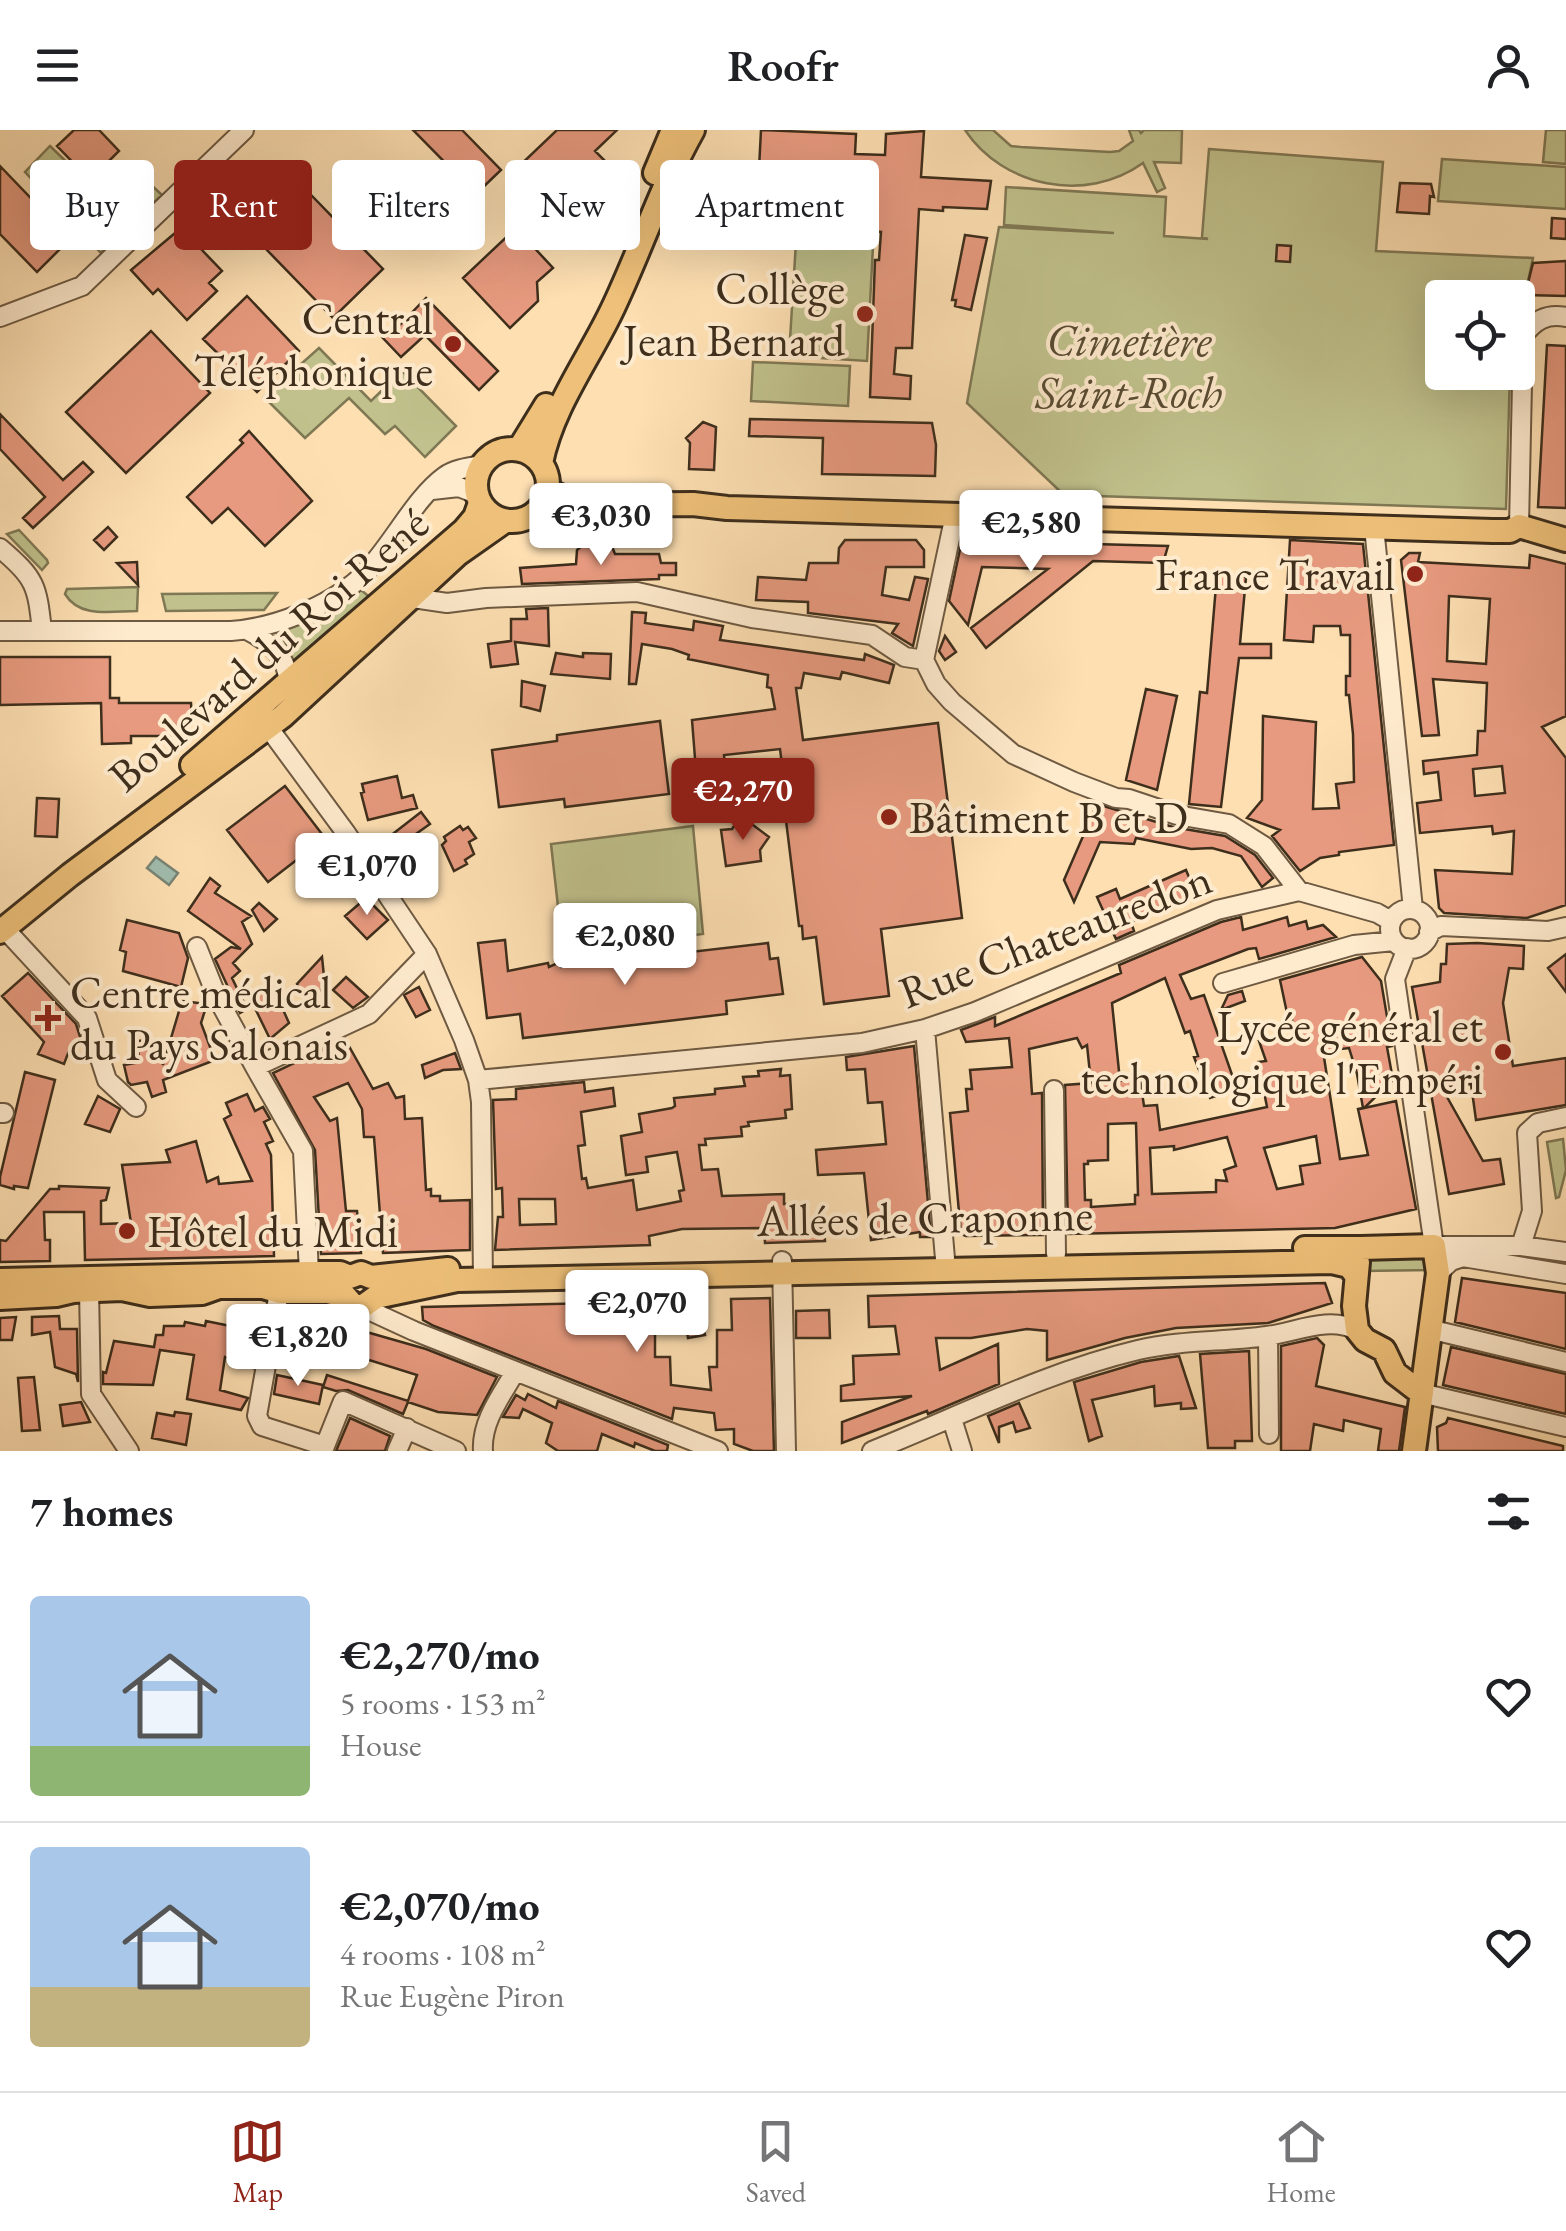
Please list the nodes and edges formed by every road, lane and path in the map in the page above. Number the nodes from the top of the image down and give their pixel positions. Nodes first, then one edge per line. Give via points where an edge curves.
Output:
1 (244, 130) edge
2 (673, 130) edge
3 (693, 130) edge
4 (0, 316) edge
5 (1566, 317) edge
6 (519, 449) junction
7 (541, 463) junction
8 (482, 465) junction
9 (432, 490) junction
10 (478, 498) junction
11 (544, 499) junction
12 (954, 515) junction
13 (505, 522) junction
14 (1519, 526) junction
15 (1374, 527) junction
16 (1566, 540) edge
17 (0, 548) edge
18 (413, 598) junction
19 (247, 630) junction
20 (0, 631) edge
21 (42, 631) junction
22 (924, 660) junction
23 (289, 685) junction
24 (268, 727) junction
25 (102, 851) junction
26 (1298, 891) junction
27 (1413, 909) junction
28 (1566, 928) edge
29 (2, 930) edge
30 (1430, 932) junction
31 (1397, 937) junction
32 (197, 947) dead end
33 (428, 954) junction
34 (1223, 982) dead end
35 (926, 1029) junction
36 (255, 1067) junction
37 (478, 1080) junction
38 (1054, 1090) dead end
39 (136, 1107) dead end
40 (1561, 1122) edge
41 (1434, 1246) junction
42 (1520, 1246) junction
43 (1361, 1248) junction
44 (1566, 1252) edge
45 (1056, 1254) junction
46 (945, 1264) junction
47 (783, 1267) junction
48 (309, 1273) junction
49 (1438, 1273) junction
50 (483, 1274) junction
51 (1355, 1274) junction
52 (1566, 1274) edge
53 (0, 1280) edge
54 (280, 1283) junction
55 (89, 1290) junction
56 (361, 1291) junction
57 (0, 1298) edge
58 (1429, 1329) junction
59 (1358, 1330) junction
60 (1268, 1336) junction
61 (1384, 1350) junction
62 (1566, 1362) edge
63 (515, 1372) junction
64 (1421, 1393) junction
65 (952, 1420) junction
66 (407, 1428) junction
67 (1566, 1428) edge
68 (1269, 1434) dead end
69 (324, 1448) edge
70 (457, 1450) edge
71 (129, 1451) edge
72 (397, 1451) edge
73 (482, 1451) edge
74 (718, 1451) edge
75 (786, 1451) edge
76 (872, 1451) edge
77 (962, 1451) edge
78 (1414, 1451) edge

1 - 4 street via 82,286
2 - 6 main road via 585,337
3 - 7 main road via 615,304 547,434
5 - 14 street via 1545,317 1523,336
6 - 7 main road
6 - 8 main road via 496,452
7 - 11 main road via 548,480
8 - 9 street via 446,474
8 - 10 main road
9 - 10 street via 459,487
9 - 19 street via 358,580 309,610
10 - 13 main road
10 - 23 main road, Boulevard du Roi René via 464,530
11 - 12 main road via 585,518 694,519 727,508
11 - 13 main road via 524,520
12 - 15 main road
12 - 22 street
13 - 18 main road, Boulevard du Roi René via 458,554
14 - 15 main road via 1493,532
14 - 16 main road
15 - 27 street
17 - 21 street via 38,587
18 - 22 street via 447,603 637,592 872,635 904,657
18 - 24 main road, Boulevard du Roi René
19 - 21 street
19 - 23 street via 280,654
20 - 21 street
22 - 26 street via 952,702 1013,754 1116,798 1229,824 1264,846
23 - 25 main road, Boulevard du Roi René via 162,790
24 - 25 main road, Boulevard du Roi René
24 - 33 street
25 - 29 main road, Boulevard du Roi René
26 - 31 street via 1386,916
26 - 35 street, Rue Chateauredon via 1217,910
27 - 30 street via 1424,914
27 - 31 street via 1400,911
28 - 30 street via 1441,926
29 - 39 street via 86,1018 107,1080
30 - 31 street via 1419,946
31 - 34 street
31 - 41 street via 1395,979
32 - 36 street
33 - 36 street via 369,1014
33 - 37 street
35 - 37 street, Rue Chateauredon via 862,1043
35 - 46 street
36 - 48 street via 304,1151
37 - 50 street
38 - 45 street
40 - 42 street via 1538,1123 1528,1133 1532,1211
41 - 42 street
41 - 43 main road
41 - 49 main road
42 - 44 street
43 - 45 main road, Allées de Craponne
43 - 51 main road
45 - 46 main road, Allées de Craponne
46 - 47 main road, Allées de Craponne
46 - 51 main road, Allées de Craponne via 1332,1262
47 - 50 main road, Allées de Craponne
47 - 75 street
48 - 54 main road, Allées de Craponne
48 - 56 main road, Allées de Craponne via 340,1273
49 - 52 street via 1464,1257
49 - 58 main road
50 - 56 main road, Allées de Craponne via 408,1270
51 - 59 main road
53 - 54 main road, Allées de Craponne
54 - 55 main road, Allées de Craponne via 150,1295
54 - 56 main road, Allées de Craponne
54 - 69 street via 257,1416 262,1426
55 - 57 main road, Allées de Craponne
55 - 71 street via 91,1394
56 - 63 street via 390,1322
58 - 61 main road via 1410,1349
58 - 62 street
58 - 64 main road
59 - 60 street via 1321,1324
59 - 61 main road
60 - 65 street via 1186,1342 1086,1364
60 - 68 street
61 - 64 main road via 1395,1372
63 - 73 street via 492,1412
63 - 74 street
64 - 67 street
64 - 78 main road
65 - 76 street
65 - 77 street
66 - 69 street via 343,1401
66 - 70 street
66 - 72 street

